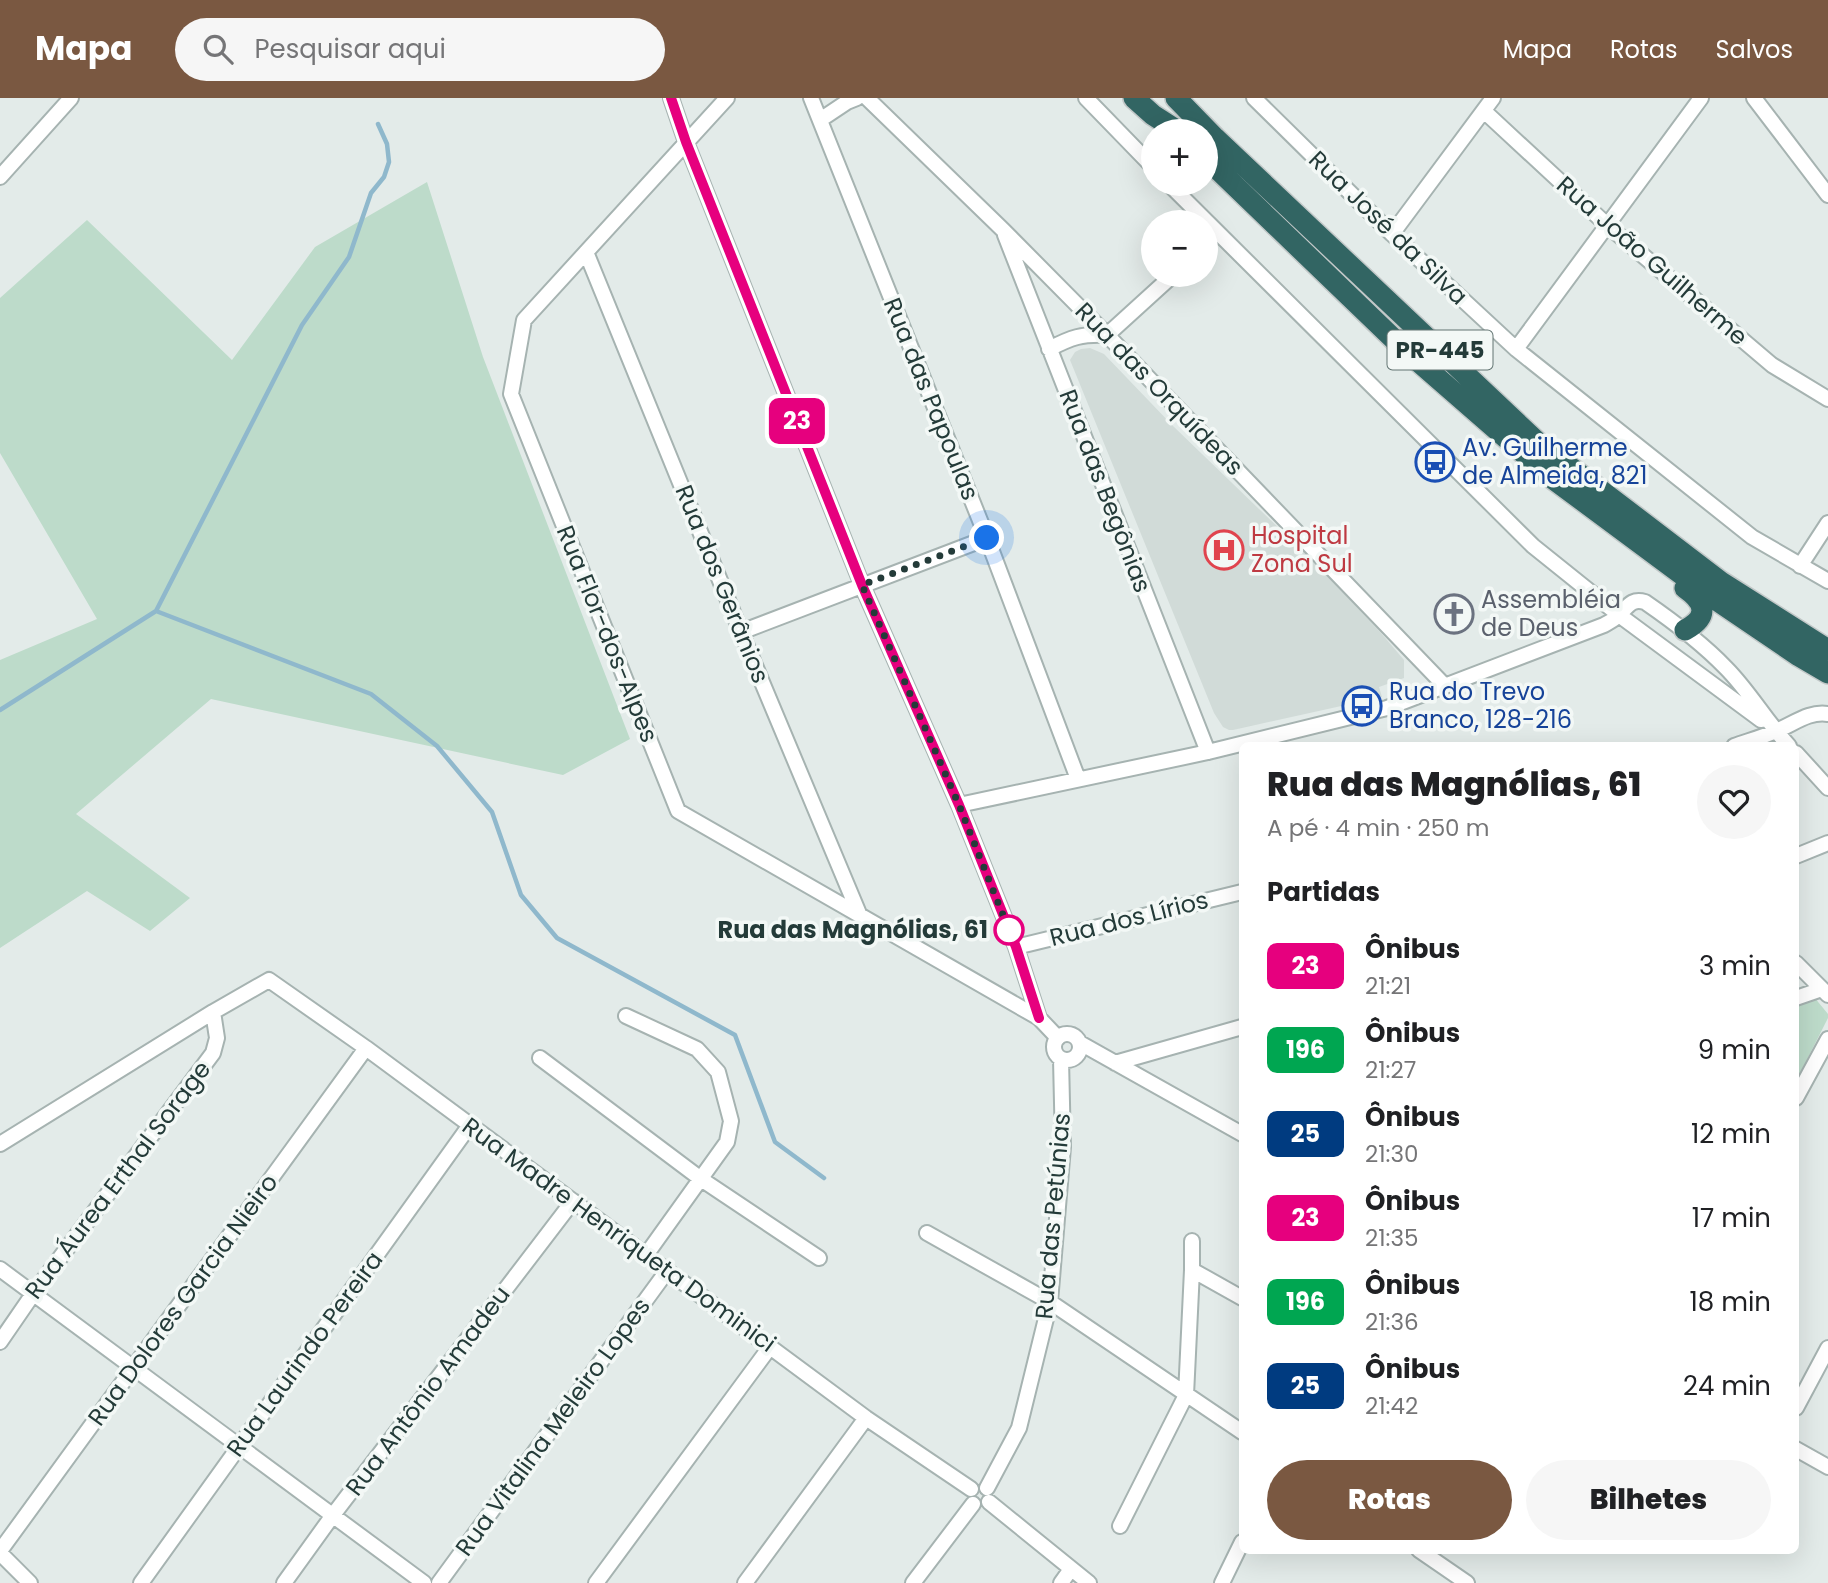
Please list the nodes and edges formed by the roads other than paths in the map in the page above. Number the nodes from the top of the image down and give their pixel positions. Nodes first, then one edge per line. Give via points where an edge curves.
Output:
1 (71, 98) edge
2 (671, 98) edge
3 (727, 98) edge
4 (811, 98) edge
5 (857, 98) edge
6 (867, 98) edge
7 (1086, 98) edge
8 (1134, 98) edge
9 (1144, 98) edge
10 (1176, 98) edge
11 (1187, 98) edge
12 (1254, 98) edge
13 (1493, 98) edge
14 (1701, 98) edge
15 (1754, 98) edge
16 (1483, 111) junction
17 (1159, 119) edge
18 (1166, 119) edge
19 (1196, 119) edge
20 (1202, 119) edge
21 (820, 120) junction
22 (1218, 141) edge
23 (686, 142) junction
24 (1141, 155) edge
25 (1218, 170) edge
26 (0, 177) edge
27 (1828, 195) edge
28 (1182, 196) edge
29 (1195, 210) edge
30 (1607, 225) junction
31 (1003, 230) junction
32 (1218, 233) edge
33 (1392, 234) junction
34 (586, 252) junction
35 (1160, 287) edge
36 (1107, 335) junction
37 (1049, 349) junction
38 (1516, 349) junction
39 (1828, 399) edge
40 (1552, 478) junction
41 (1828, 523) edge
42 (987, 538) junction
43 (1800, 566) junction
44 (1828, 581) edge
45 (862, 585) junction
46 (1619, 615) junction
47 (1685, 630) junction
48 (741, 632) junction
49 (1828, 650) edge
50 (1828, 673) edge
51 (1446, 686) junction
52 (1828, 715) edge
53 (1776, 732) junction
54 (1249, 742) edge
55 (1746, 742) edge
56 (1785, 742) edge
57 (1239, 744) edge
58 (1208, 752) junction
59 (1799, 756) edge
60 (1078, 779) junction
61 (1828, 788) edge
62 (959, 805) junction
63 (1828, 844) edge
64 (1799, 855) edge
65 (1239, 893) edge
66 (860, 916) junction
67 (1016, 947) junction
68 (1799, 966) edge
69 (1825, 992) edge
70 (1799, 997) edge
71 (213, 1012) junction
72 (626, 1016) dead end
73 (1039, 1018) junction
74 (1239, 1028) edge
75 (1058, 1038) junction
76 (1828, 1039) edge
77 (1080, 1043) junction
78 (366, 1048) junction
79 (540, 1058) dead end
80 (1061, 1059) junction
81 (1115, 1063) junction
82 (1799, 1092) edge
83 (470, 1125) junction
84 (1239, 1132) edge
85 (0, 1144) edge
86 (701, 1179) junction
87 (573, 1201) junction
88 (927, 1233) dead end
89 (1192, 1241) dead end
90 (646, 1255) junction
91 (819, 1258) dead end
92 (0, 1269) edge
93 (667, 1270) junction
94 (1192, 1270) junction
95 (33, 1294) junction
96 (1239, 1296) edge
97 (1051, 1303) junction
98 (0, 1342) edge
99 (770, 1347) junction
100 (1828, 1348) edge
101 (134, 1368) junction
102 (1186, 1395) junction
103 (1799, 1402) edge
104 (866, 1418) junction
105 (1239, 1430) edge
106 (239, 1446) junction
107 (1799, 1451) edge
108 (1828, 1467) edge
109 (971, 1489) junction
110 (988, 1495) junction
111 (973, 1504) junction
112 (333, 1515) junction
113 (1120, 1526) dead end
114 (1239, 1548) edge
115 (0, 1552) edge
116 (1425, 1554) edge
117 (1071, 1569) junction
118 (30, 1583) edge
119 (141, 1583) edge
120 (284, 1583) edge
121 (425, 1583) edge
122 (439, 1583) edge
123 (596, 1583) edge
124 (745, 1583) edge
125 (913, 1583) edge
126 (1061, 1583) edge
127 (1089, 1583) edge
128 (1223, 1583) edge
129 (1467, 1583) edge

1 - 26 street
2 - 23 street
3 - 23 street, Rua Flor-dos-Alpes
4 - 21 street, Rua das Papoulas
5 - 21 street
6 - 31 street, Rua das Orquídeas
7 - 24 street
8 - 17 highway
9 - 18 highway
10 - 19 highway, PR-445
11 - 20 highway
12 - 33 street, Rua José da Silva
13 - 16 street
14 - 30 street
15 - 27 street
16 - 30 street, Rua João Guilherme
16 - 33 street
21 - 42 street, Rua das Papoulas
22 - 49 highway, PR-445 via 1536,441 1721,582
23 - 34 street, Rua Flor-dos-Alpes
23 - 45 street
25 - 40 highway, PR-445 via 1403,348
28 - 29 street
30 - 38 street
30 - 39 street, Rua João Guilherme via 1772,365
31 - 36 street, Rua das Orquídeas
31 - 37 street, Rua das Begônias
32 - 46 street via 1533,546
33 - 38 street, Rua José da Silva
34 - 48 street, Rua dos Gerânios
34 - 66 street, Rua Flor-dos-Alpes via 524,320 510,394 678,811
35 - 36 street
36 - 37 street via 1068,339
36 - 51 street, Rua das Orquídeas
37 - 58 street, Rua das Begônias
38 - 43 street, Rua José da Silva via 1752,537
40 - 47 highway via 1600,526 1698,597 1701,616
40 - 50 highway, PR-445 via 1716,599
41 - 43 street
42 - 45 street
42 - 60 street, Rua das Papoulas
43 - 44 street, Rua José da Silva
45 - 48 street
45 - 62 street
46 - 47 street via 1638,600
46 - 51 street via 1604,625
46 - 53 street
47 - 53 street via 1728,670
48 - 66 street, Rua dos Gerânios
51 - 54 street via 1387,708
52 - 53 street via 1802,718
53 - 55 street
53 - 56 street
57 - 58 street
58 - 60 street
59 - 61 street
60 - 62 street
62 - 67 street
63 - 64 street
65 - 67 street, Rua dos Lírios
66 - 73 street, Rua Flor-dos-Alpes
67 - 73 street
68 - 69 street
69 - 70 street
71 - 78 street, Rua Madre Henriqueta Dominici via 269,980
71 - 85 street
71 - 95 street, Rua Áurea Erthal Sorage via 217,1038 213,1053
72 - 86 street via 697,1049 718,1072 731,1121 727,1142
73 - 75 street, Rua Flor-dos-Alpes
74 - 81 street
75 - 77 street via 1070,1034
75 - 80 street via 1054,1049
76 - 82 street
77 - 80 street via 1078,1056
77 - 81 street
78 - 83 street, Rua Madre Henriqueta Dominici
78 - 101 street, Rua Dolores Garcia Nieiro
79 - 86 street
80 - 97 street, Rua das Petúnias via 1063,1147
81 - 84 street
83 - 87 street, Rua Madre Henriqueta Dominici
83 - 106 street, Rua Laurindo Pereira
86 - 90 street
86 - 91 street
87 - 90 street, Rua Madre Henriqueta Dominici
87 - 112 street, Rua Antônio Amadeu
88 - 97 street
89 - 94 street
90 - 93 street, Rua Madre Henriqueta Dominici
92 - 95 street
93 - 99 street, Rua Madre Henriqueta Dominici
93 - 122 street, Rua Vitalina Meleiro Lopes
94 - 96 street
94 - 102 street
95 - 98 street, Rua Áurea Erthal Sorage
95 - 101 street
97 - 102 street
97 - 110 street, Rua das Petúnias via 1020,1427
99 - 104 street, Rua Madre Henriqueta Dominici
99 - 123 street
100 - 103 street
101 - 106 street
101 - 115 street, Rua Dolores Garcia Nieiro
102 - 105 street
102 - 113 street
104 - 109 street, Rua Madre Henriqueta Dominici
104 - 124 street
106 - 112 street
106 - 119 street, Rua Laurindo Pereira
107 - 108 street
109 - 110 street via 977,1485
109 - 111 street
110 - 111 street via 983,1506
110 - 117 street
111 - 125 street
112 - 120 street, Rua Antônio Amadeu
112 - 121 street
114 - 128 street
115 - 118 street
116 - 129 street
117 - 126 street
117 - 127 street

